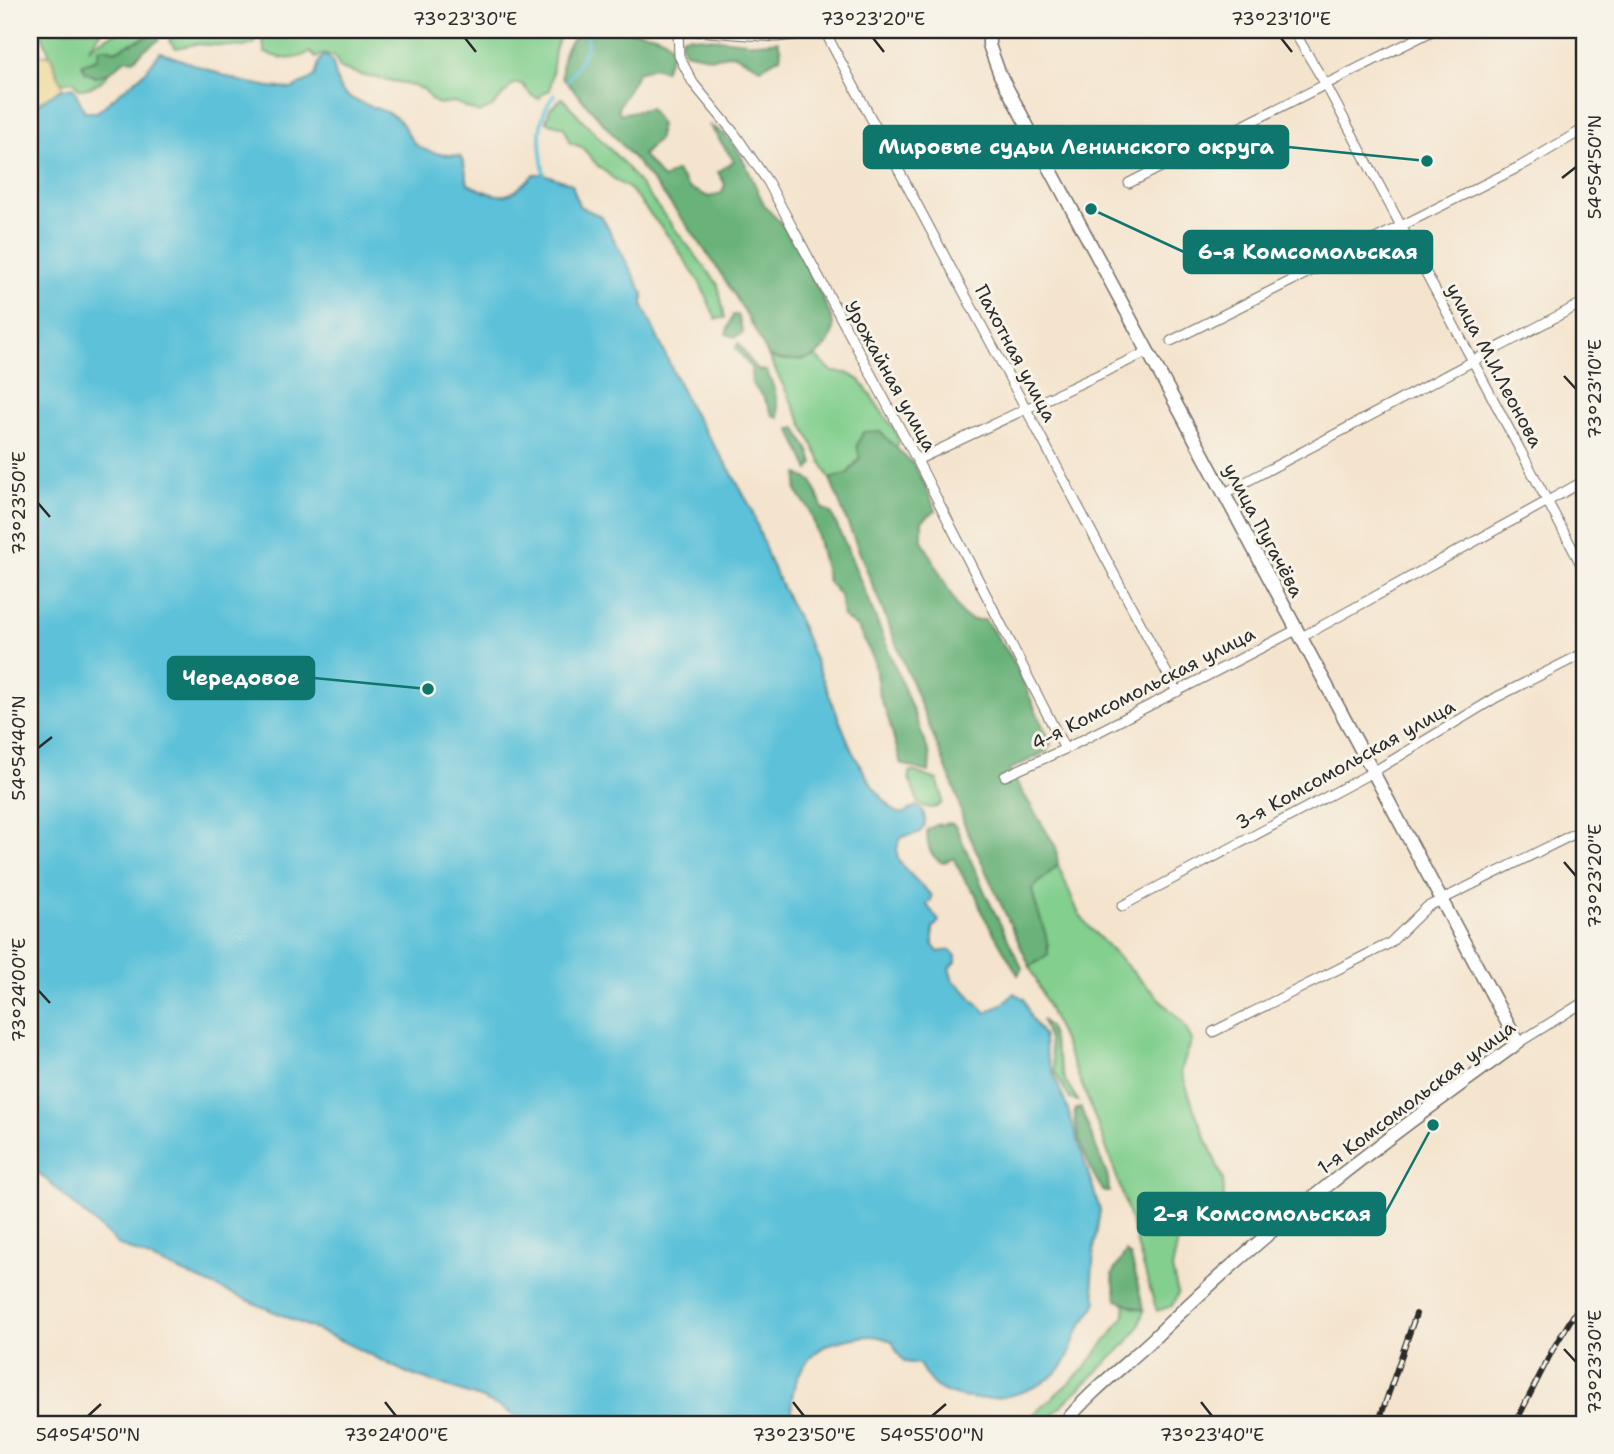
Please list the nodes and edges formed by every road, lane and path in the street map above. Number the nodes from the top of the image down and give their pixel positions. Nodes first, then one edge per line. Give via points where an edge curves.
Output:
1 (680, 30) edge
2 (839, 30) edge
3 (989, 30) edge
4 (1293, 30) edge
5 (1434, 30) edge
6 (825, 31) edge
7 (1325, 85) junction
8 (1584, 129) edge
9 (1129, 183) dead end
10 (1401, 226) junction
11 (1584, 302) edge
12 (1171, 341) dead end
13 (1147, 352) junction
14 (1473, 360) junction
15 (1025, 408) junction
16 (917, 460) junction
17 (1584, 481) edge
18 (1223, 494) junction
19 (1547, 501) junction
20 (1584, 570) edge
21 (1298, 634) junction
22 (1584, 653) edge
23 (1177, 692) junction
24 (1065, 749) junction
25 (1373, 772) junction
26 (1005, 776) dead end
27 (1584, 828) edge
28 (1442, 900) junction
29 (1122, 906) dead end
30 (1584, 1002) edge
31 (1213, 1032) dead end
32 (1518, 1043) junction
33 (1064, 1424) edge

1 - 6 street via 777,37
1 - 16 street, Урожайная улица via 679,56 693,83 768,182
2 - 6 street
3 - 13 main road, улица Пугачёва via 989,45 1000,75
4 - 7 street, улица М.И.Леонова
5 - 7 street
6 - 15 street, Пахотная улица
7 - 9 street
7 - 10 street, улица М.И.Леонова
8 - 10 street
10 - 12 street
10 - 14 street, улица М.И.Леонова
11 - 14 street
13 - 15 street
13 - 18 main road, улица Пугачёва
14 - 18 street
14 - 19 street, улица М.И.Леонова
15 - 16 street
15 - 23 street, Пахотная улица
16 - 24 street, Урожайная улица
17 - 19 street, 4-я Комсомольская улица
18 - 21 main road, улица Пугачёва
19 - 20 street, улица М.И.Леонова
19 - 21 street, 4-я Комсомольская улица
21 - 23 street, 4-я Комсомольская улица
21 - 25 main road, улица Пугачёва
22 - 25 street, 3-я Комсомольская улица via 1497,698
23 - 24 street, 4-я Комсомольская улица
24 - 26 street, 4-я Комсомольская улица
25 - 28 main road, улица Пугачёва
25 - 29 street, 3-я Комсомольская улица
27 - 28 street
28 - 31 street via 1417,915 1390,943
28 - 32 main road, улица Пугачёва
30 - 32 street, 1-я Комсомольская улица
32 - 33 main road, 1-я Комсомольская улица via 1252,1249 1095,1390

